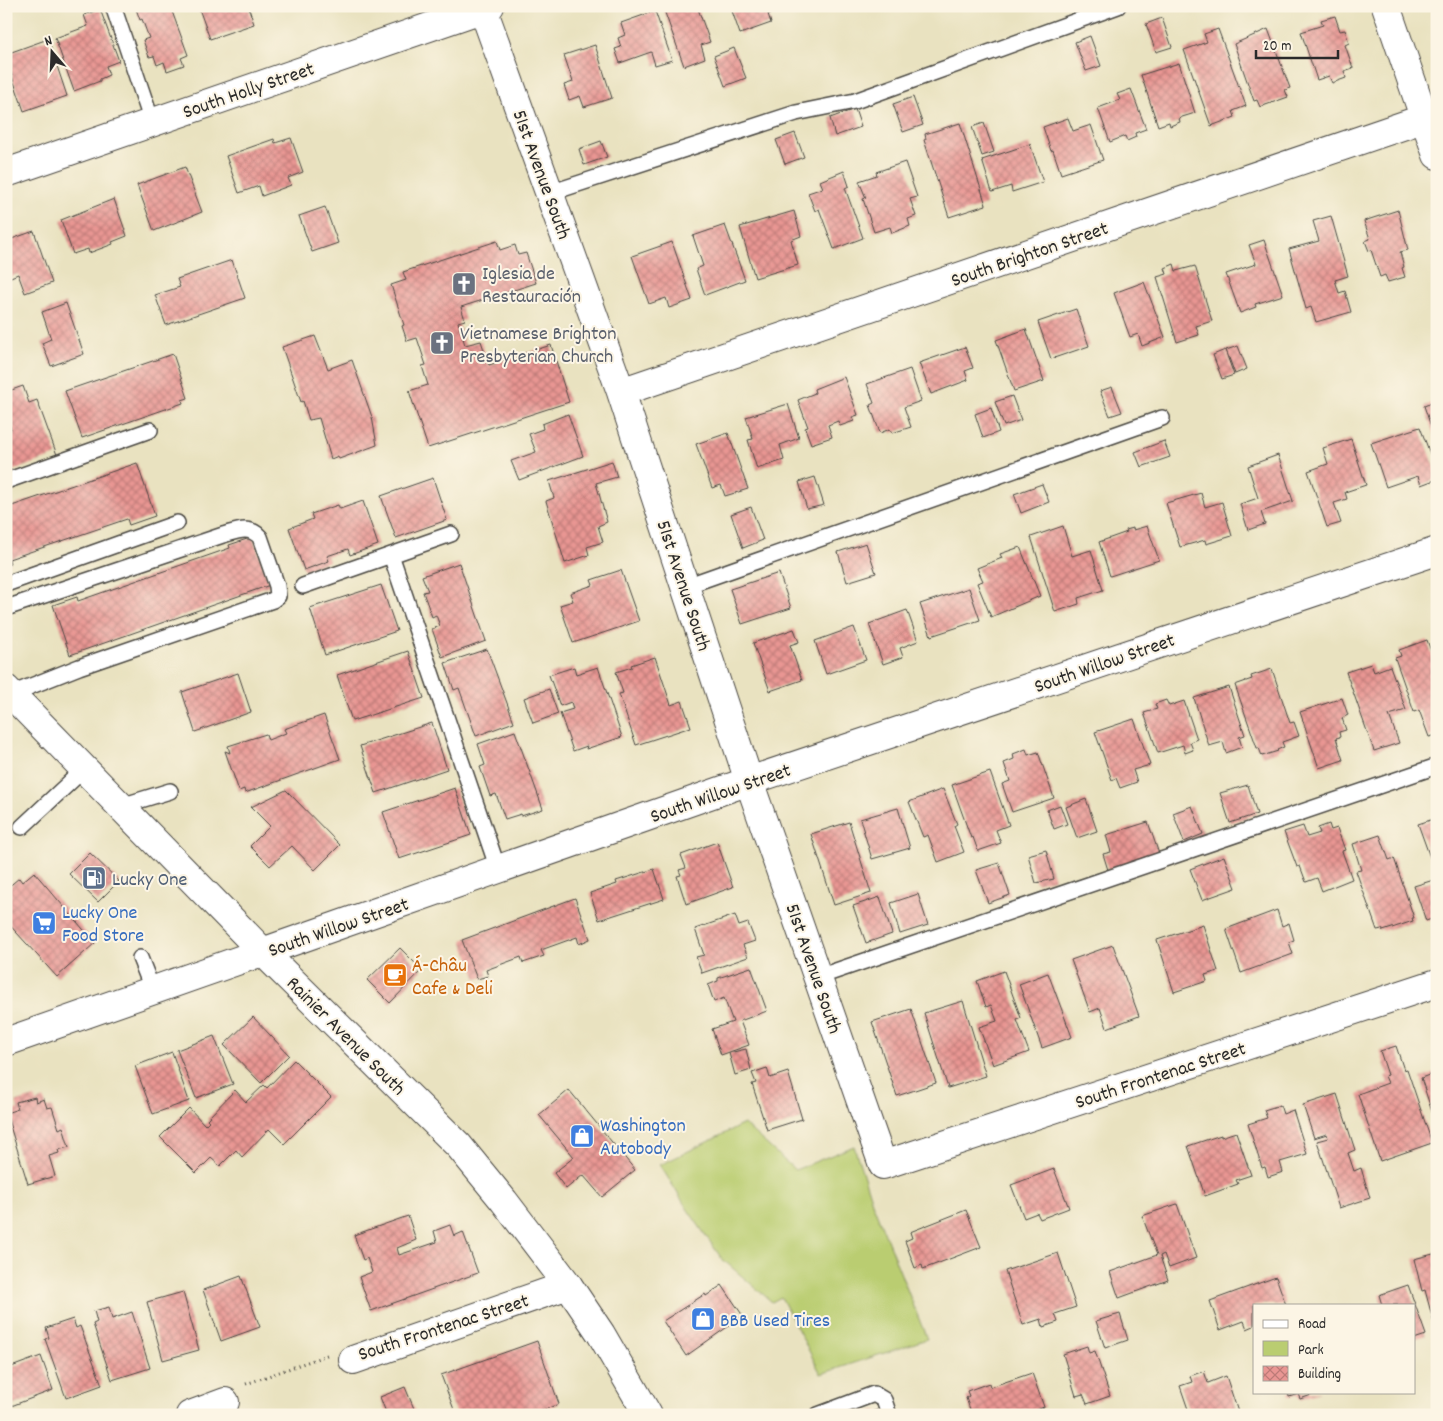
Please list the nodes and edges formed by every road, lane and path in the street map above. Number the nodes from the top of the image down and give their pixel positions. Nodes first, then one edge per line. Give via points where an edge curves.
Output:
1 (113, 6) edge
2 (1118, 6) edge
3 (1386, 6) edge
4 (485, 7) edge
5 (1430, 116) edge
6 (152, 122) junction
7 (1437, 155) edge
8 (6, 173) edge
9 (550, 194) junction
10 (621, 392) junction
11 (1162, 418) dead end
12 (150, 430) dead end
13 (6, 481) edge
14 (177, 523) dead end
15 (451, 534) dead end
16 (1437, 551) edge
17 (391, 555) junction
18 (6, 584) edge
19 (303, 586) dead end
20 (686, 586) junction
21 (6, 608) edge
22 (9, 691) edge
23 (1437, 766) edge
24 (84, 769) junction
25 (749, 781) junction
26 (170, 791) dead end
27 (121, 806) junction
28 (22, 827) dead end
29 (498, 869) junction
30 (263, 952) junction
31 (140, 958) dead end
32 (818, 977) junction
33 (1437, 983) edge
34 (153, 991) junction
35 (6, 1042) edge
36 (883, 1165) joint
37 (568, 1285) junction
38 (353, 1360) joint
39 (232, 1394) joint
40 (190, 1415) edge
41 (648, 1415) edge
42 (818, 1415) edge
43 (889, 1415) edge

1 - 6 lane
2 - 9 lane via 855,101 796,113
3 - 5 street
4 - 6 street, South Holly Street
4 - 9 street, 51st Avenue South
5 - 7 street
5 - 10 street, South Brighton Street
6 - 8 street, South Holly Street
9 - 10 street, 51st Avenue South
10 - 20 street, 51st Avenue South
11 - 20 lane
12 - 13 lane
14 - 18 lane
15 - 17 lane
16 - 25 street, South Willow Street
17 - 19 lane
17 - 29 lane
20 - 25 street, 51st Avenue South
21 - 22 lane via 223,535 247,530 255,531 260,537 278,596
22 - 24 street, Rainier Avenue South
23 - 32 lane
24 - 27 street, Rainier Avenue South
24 - 28 lane
25 - 29 street, South Willow Street
25 - 32 street, 51st Avenue South
26 - 27 lane
27 - 30 street, Rainier Avenue South
29 - 30 street, South Willow Street
30 - 34 street, South Willow Street
30 - 37 street, Rainier Avenue South via 460,1146
31 - 34 lane
32 - 36 street, 51st Avenue South
33 - 36 street, South Frontenac Street
34 - 35 street, South Willow Street
37 - 38 street, South Frontenac Street
37 - 41 street, Rainier Avenue South via 602,1334
38 - 39 path, South Frontenac Street via 348,1348
39 - 40 street
42 - 43 lane via 874,1394 884,1400

